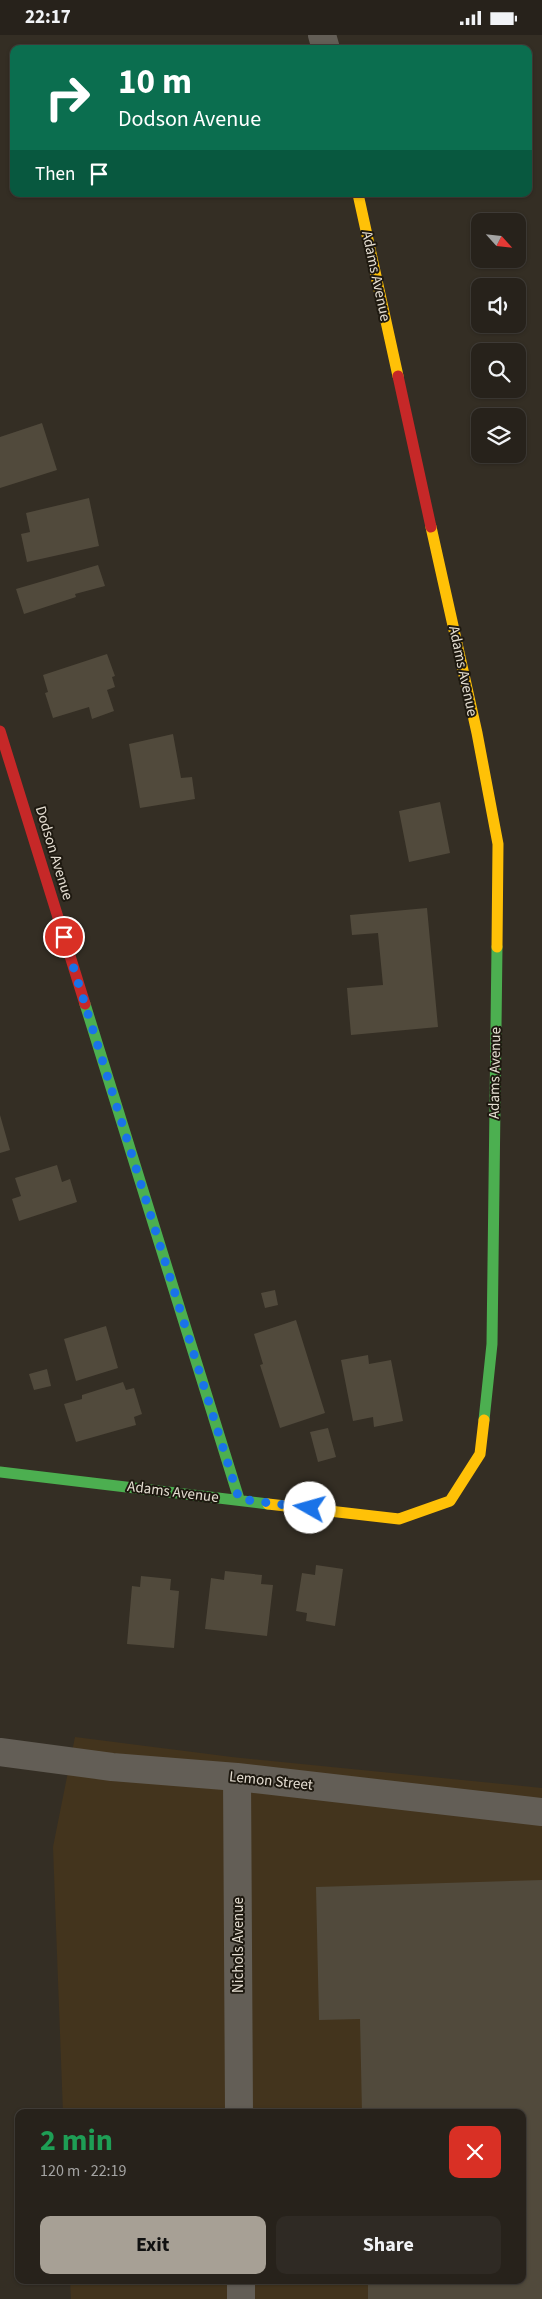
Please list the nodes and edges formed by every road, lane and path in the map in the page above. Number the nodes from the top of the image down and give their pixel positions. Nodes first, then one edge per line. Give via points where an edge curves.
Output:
1 (359, 197) edge
2 (0, 731) edge
3 (0, 1472) edge
4 (239, 1499) junction
5 (0, 1751) edge
6 (237, 1777) junction
7 (542, 1812) edge
8 (239, 2109) edge
9 (241, 2284) edge
10 (241, 2299) edge

1 - 4 street, Adams Avenue via 477,733 498,844 492,1344 480,1454 450,1501 399,1519
2 - 4 street, Dodson Avenue
3 - 4 street, Adams Avenue
5 - 6 street, Lemon Street via 112,1767
6 - 7 street, Lemon Street
6 - 8 street, Nichols Avenue
9 - 10 street

